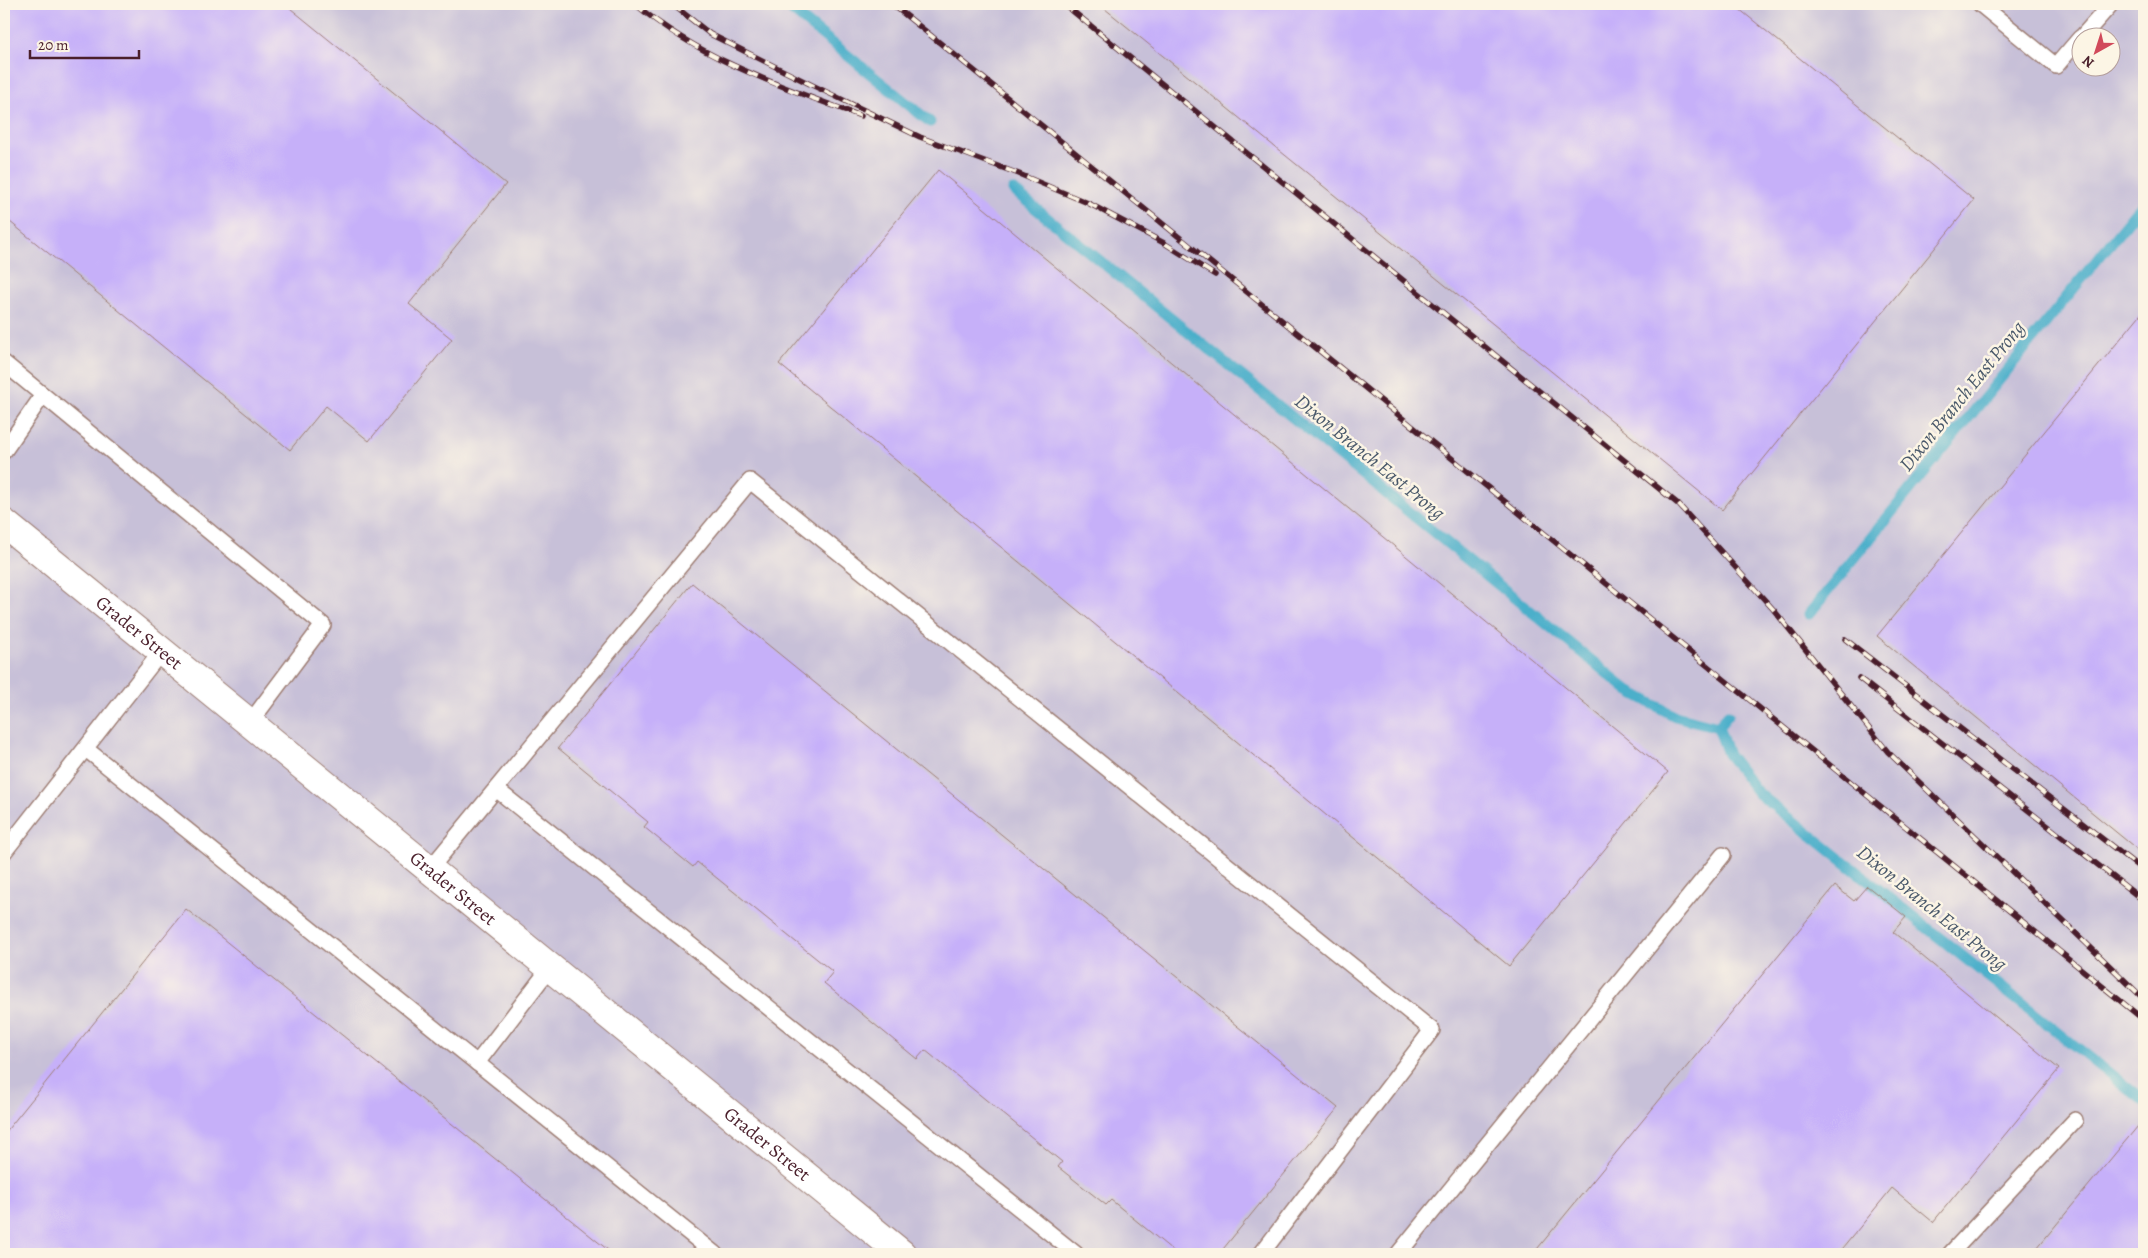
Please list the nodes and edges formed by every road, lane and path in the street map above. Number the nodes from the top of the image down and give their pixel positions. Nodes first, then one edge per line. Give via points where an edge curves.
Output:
1 (1980, 4) edge
2 (2111, 4) edge
3 (2090, 28) edge
4 (2070, 50) edge
5 (4, 363) edge
6 (44, 395) junction
7 (4, 451) edge
8 (4, 524) edge
9 (161, 652) junction
10 (249, 724) junction
11 (86, 749) junction
12 (496, 790) junction
13 (4, 852) edge
14 (1723, 854) dead end
15 (429, 870) junction
16 (549, 969) junction
17 (477, 1063) junction
18 (2075, 1120) dead end
19 (715, 1254) edge
20 (902, 1254) edge
21 (1076, 1254) edge
22 (1261, 1254) edge
23 (1398, 1254) edge
24 (1950, 1254) edge

1 - 4 lane via 2056,66
2 - 3 lane
5 - 6 lane
6 - 7 lane
6 - 10 lane via 323,625
8 - 9 street, Grader Street
9 - 10 street, Grader Street
9 - 11 lane
10 - 15 street, Grader Street
11 - 13 lane
11 - 17 lane
12 - 15 lane
12 - 21 lane
12 - 22 lane via 750,481 1432,1030
14 - 23 lane
15 - 16 street, Grader Street
16 - 17 lane
16 - 20 street, Grader Street
17 - 19 lane
18 - 24 lane

